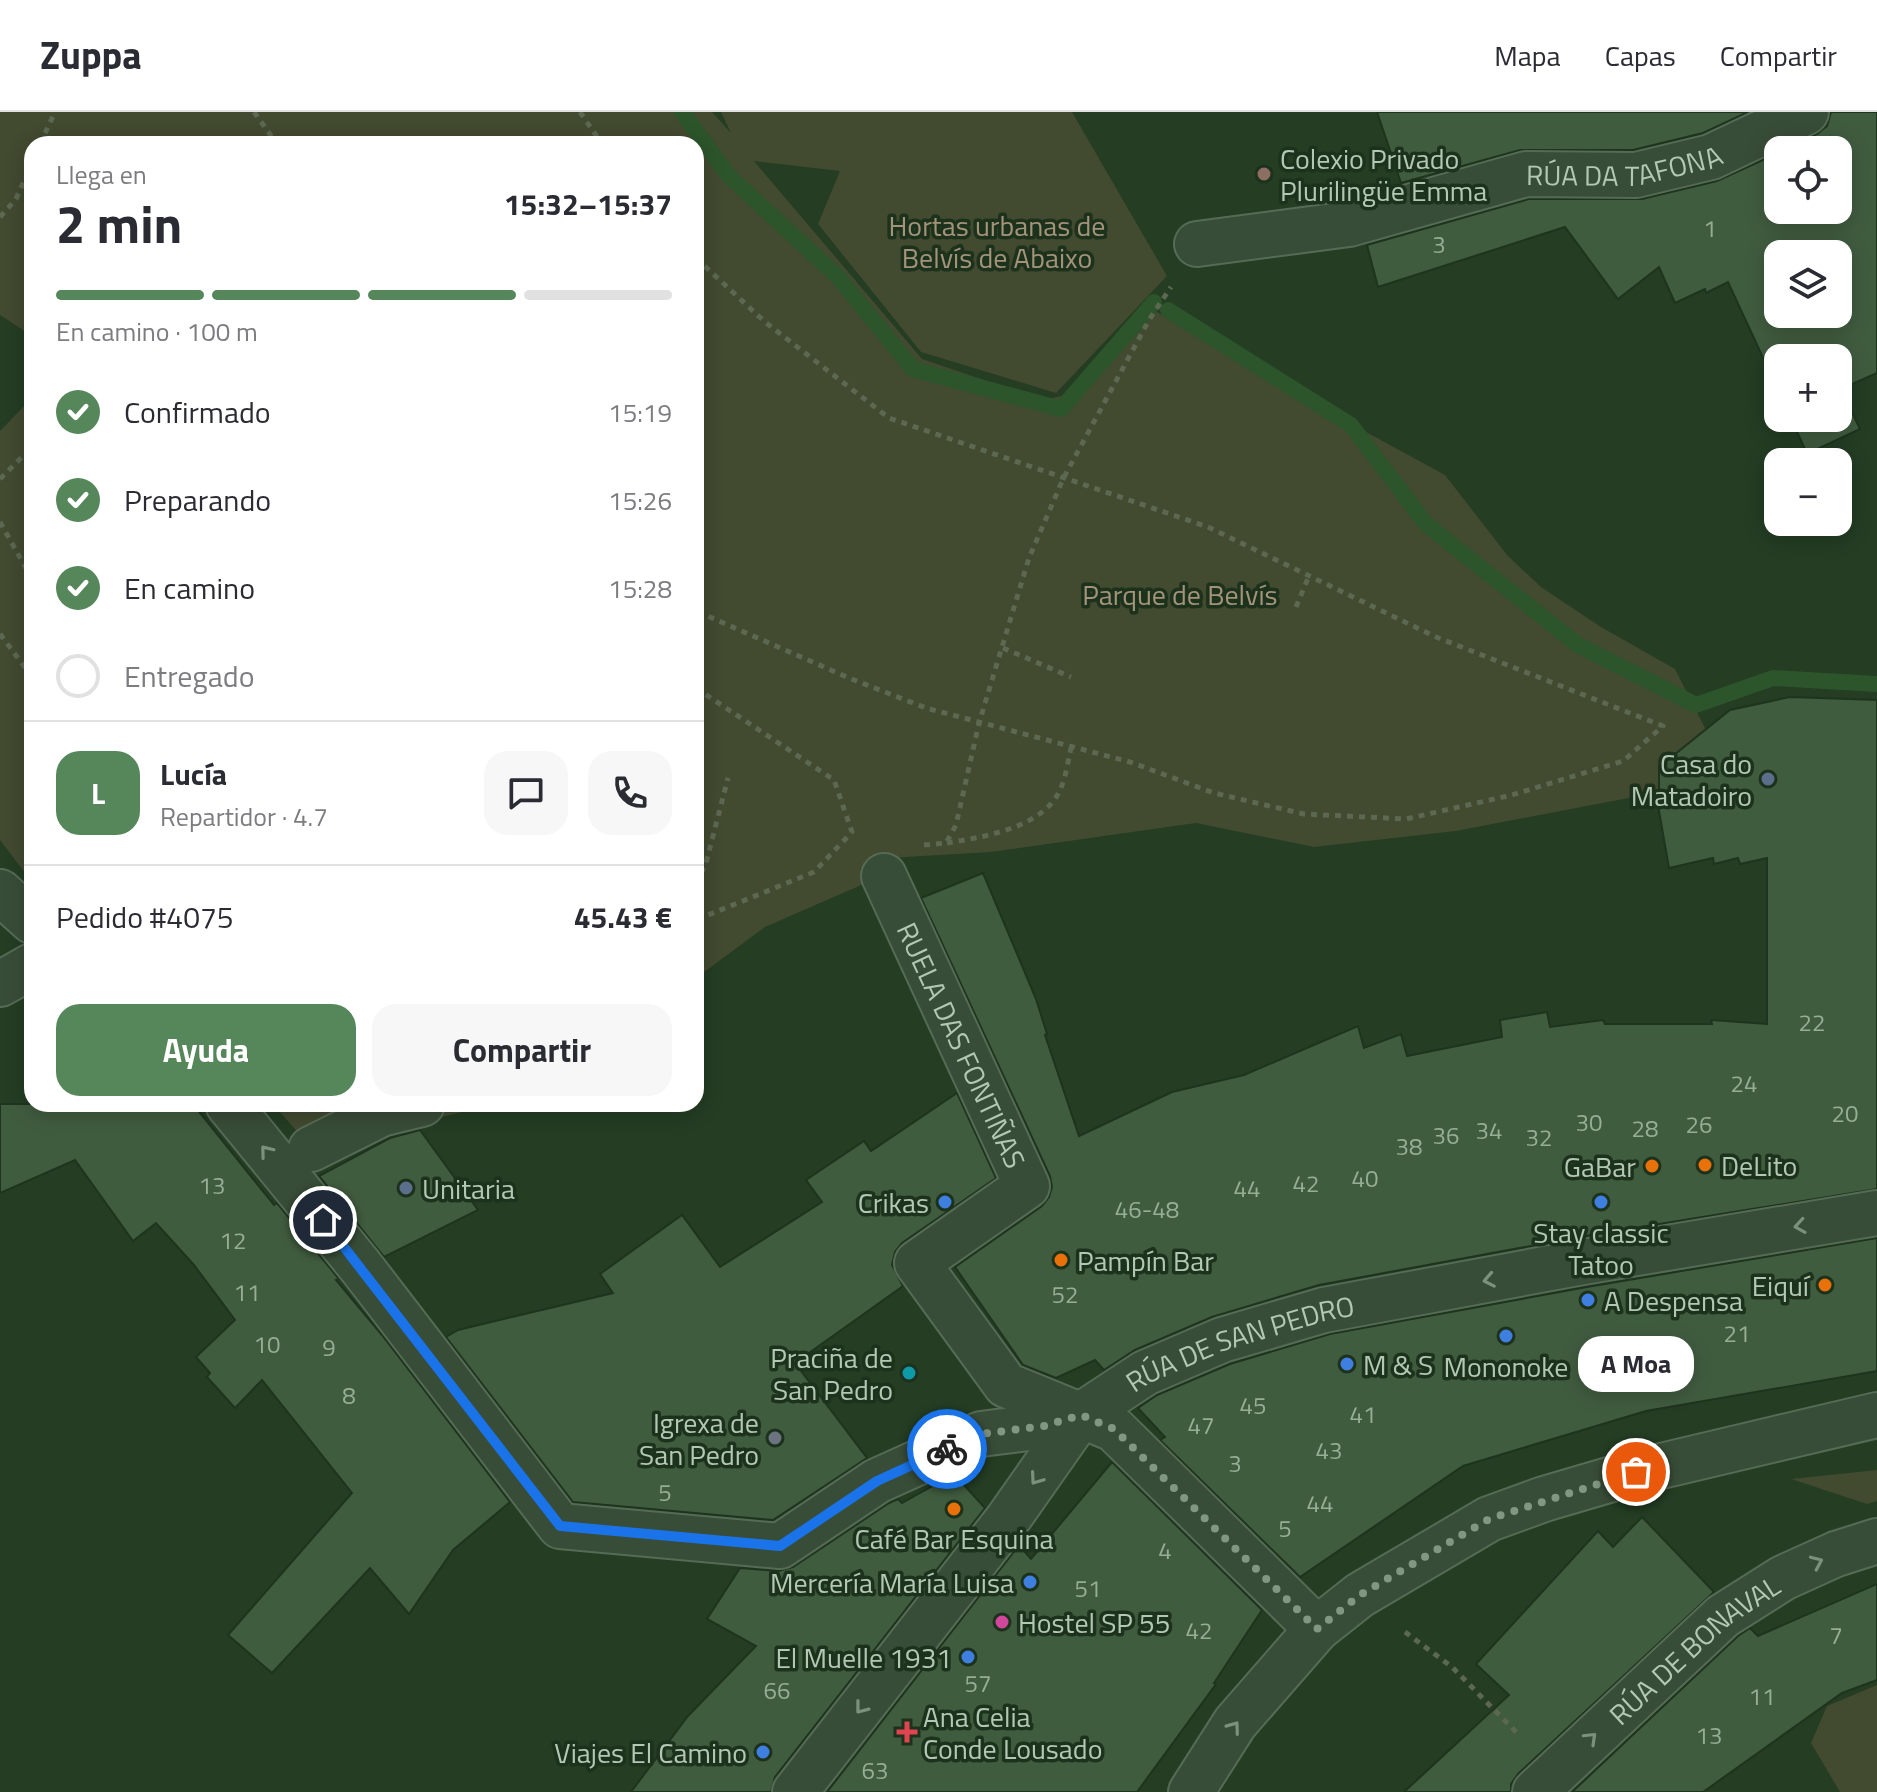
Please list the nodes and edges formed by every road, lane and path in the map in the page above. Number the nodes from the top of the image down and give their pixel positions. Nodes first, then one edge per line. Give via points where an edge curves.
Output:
1 (254, 112) edge
2 (580, 112) edge
3 (1806, 112) edge
4 (52, 113) edge
5 (43, 136) edge
6 (271, 136) edge
7 (596, 136) edge
8 (24, 181) edge
9 (0, 217) edge
10 (1197, 244) dead end
11 (704, 265) edge
12 (1168, 294) dead end
13 (24, 455) edge
14 (0, 479) edge
15 (1063, 479) junction
16 (0, 522) edge
17 (24, 565) edge
18 (1309, 576) junction
19 (1296, 607) dead end
20 (704, 615) edge
21 (0, 634) edge
22 (1003, 648) junction
23 (24, 666) edge
24 (1071, 677) dead end
25 (704, 693) edge
26 (979, 723) junction
27 (1072, 747) junction
28 (728, 778) dead end
29 (956, 825) dead end
30 (946, 843) dead end
31 (704, 867) edge
32 (884, 876) dead end
33 (0, 892) edge
34 (24, 914) edge
35 (704, 917) edge
36 (24, 970) edge
37 (0, 984) edge
38 (235, 1112) edge
39 (389, 1112) edge
40 (311, 1149) dead end
41 (1877, 1213) edge
42 (1081, 1415) junction
43 (1877, 1415) edge
44 (1877, 1541) edge
45 (1317, 1629) junction
46 (1405, 1632) dead end
47 (1523, 1740) dead end
48 (795, 1792) edge
49 (1191, 1792) edge
50 (1535, 1792) edge

1 - 6 path
2 - 7 path
3 - 10 street, RÚA DA TAFONA via 1711,157 1636,175 1526,174 1349,224
4 - 5 path
8 - 9 path
11 - 15 path via 765,322 889,418
12 - 15 path
13 - 14 path
15 - 18 path via 1208,527
15 - 22 path via 1029,558
16 - 17 path
18 - 19 path
18 - 27 path via 1436,637 1663,726 1623,761 1512,795 1406,819 1304,814 1214,793
20 - 26 path via 849,678
21 - 23 path
22 - 24 path
22 - 26 path
25 - 35 path via 834,780 852,832 814,872
26 - 27 path
26 - 29 path
27 - 30 path via 1060,791 1048,807 1018,827
28 - 31 path
32 - 42 street, RUELA DAS FONTIÑAS via 1027,1186 917,1263 1006,1385
33 - 34 street
36 - 37 street
42 -> 38 street via 981,1434 877,1481 780,1546 560,1526
39 - 40 street
41 -> 42 street, RÚA DE SAN PEDRO via 1324,1310 1222,1340 1145,1373
42 - 45 street via 1114,1429
42 -> 48 street, RÚA DE SAN PEDRO via 1008,1519
43 - 45 street via 1636,1472 1489,1519 1360,1595
50 -> 44 street, RÚA DE BONAVAL via 1723,1616 1783,1578
49 -> 45 street via 1235,1723
46 - 47 path via 1452,1667

